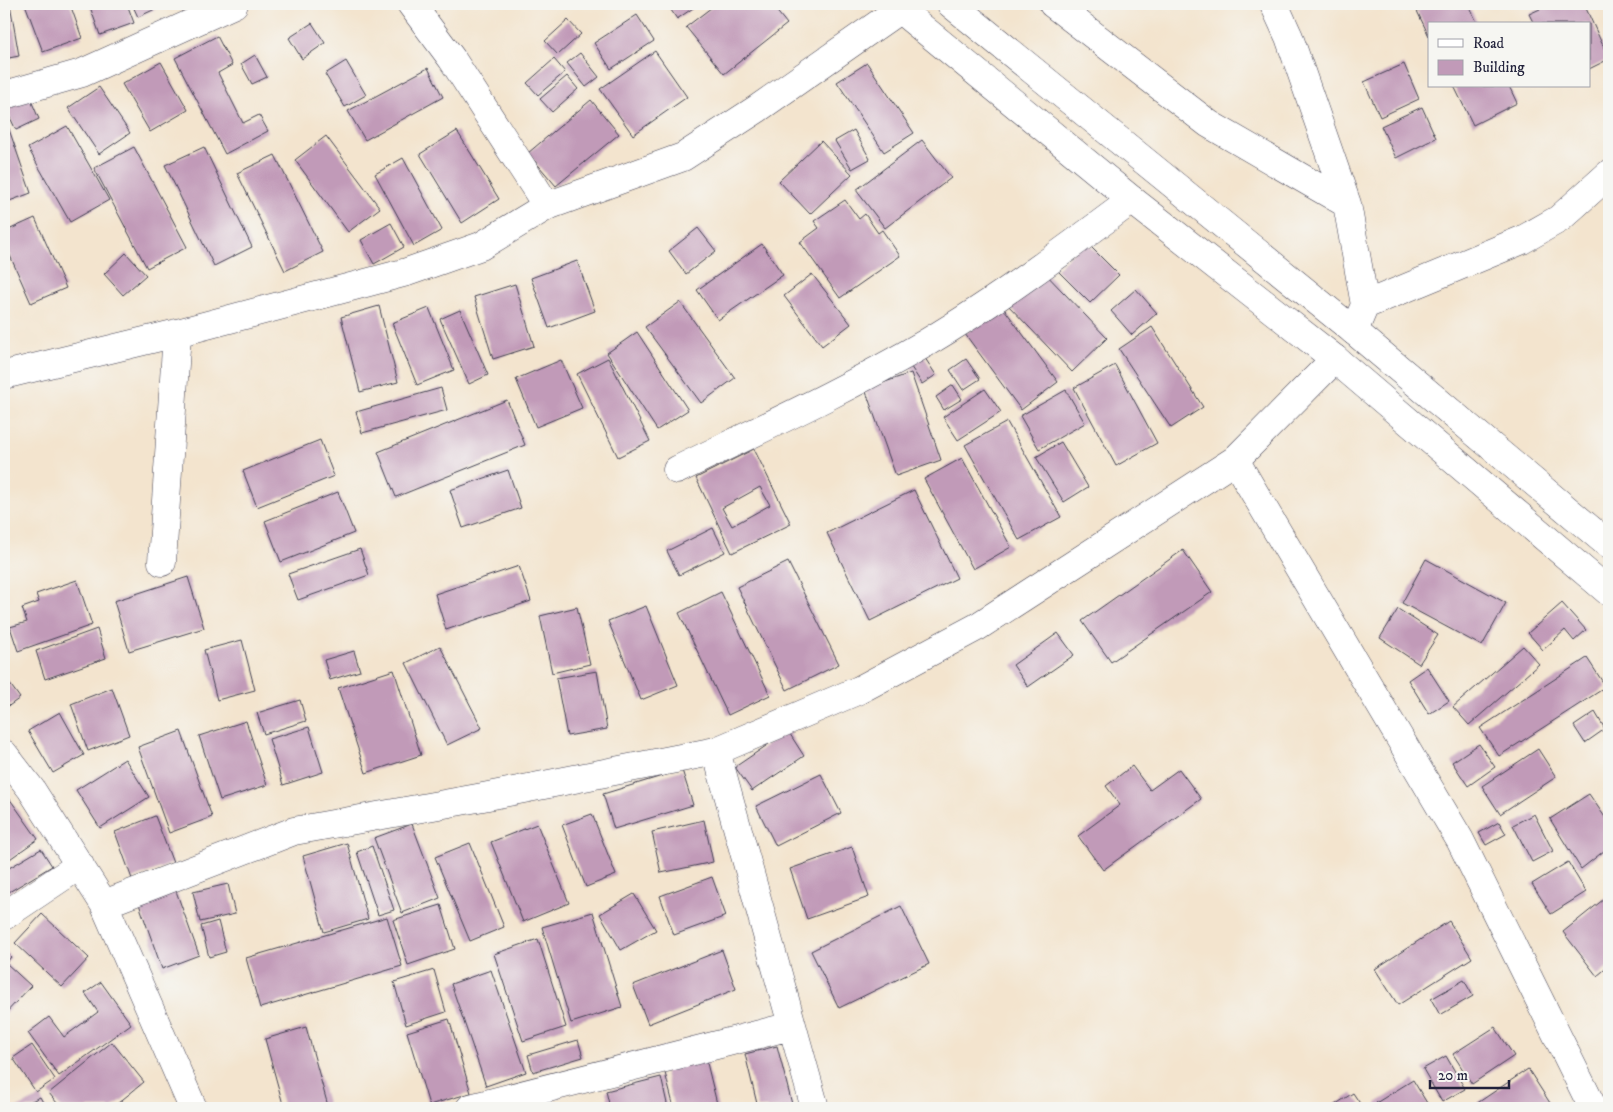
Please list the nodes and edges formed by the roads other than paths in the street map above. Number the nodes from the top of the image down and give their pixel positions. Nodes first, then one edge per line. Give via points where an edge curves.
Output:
1 (234, 4) edge
2 (410, 4) edge
3 (950, 4) edge
4 (1053, 4) edge
5 (1274, 4) edge
6 (897, 6) edge
7 (4, 93) edge
8 (1609, 174) edge
9 (1609, 194) edge
10 (1132, 200) junction
11 (1347, 204) junction
12 (548, 206) junction
13 (1559, 219) junction
14 (1365, 306) junction
15 (1354, 331) junction
16 (177, 333) junction
17 (1335, 359) junction
18 (4, 375) edge
19 (1235, 460) junction
20 (677, 470) dead end
21 (1609, 545) edge
22 (162, 562) dead end
23 (1609, 592) edge
24 (716, 751) junction
25 (4, 754) edge
26 (80, 865) junction
27 (104, 904) junction
28 (4, 916) edge
29 (791, 1026) junction
30 (192, 1108) edge
31 (470, 1108) edge
32 (815, 1108) edge
33 (1593, 1108) edge

1 - 7 street via 82,73
2 - 12 street via 452,59
3 - 15 street
4 - 11 street via 1209,124
5 - 11 street via 1289,37
6 - 10 street
6 - 12 street via 757,109 683,157
8 - 13 street
9 - 13 street
10 - 17 street
10 - 20 street via 1015,287 926,343 819,401
11 - 14 street
12 - 16 street via 480,246 408,272
13 - 14 street via 1522,240
14 - 15 street
15 - 21 street
16 - 18 street
16 - 22 street
17 - 19 street
17 - 23 street
19 - 24 street via 977,627 859,690
19 - 33 street via 1460,840
24 - 27 street via 294,831
24 - 29 street
25 - 26 street via 31,789
26 - 27 street
26 - 28 street
27 - 30 street
29 - 31 street
29 - 32 street

